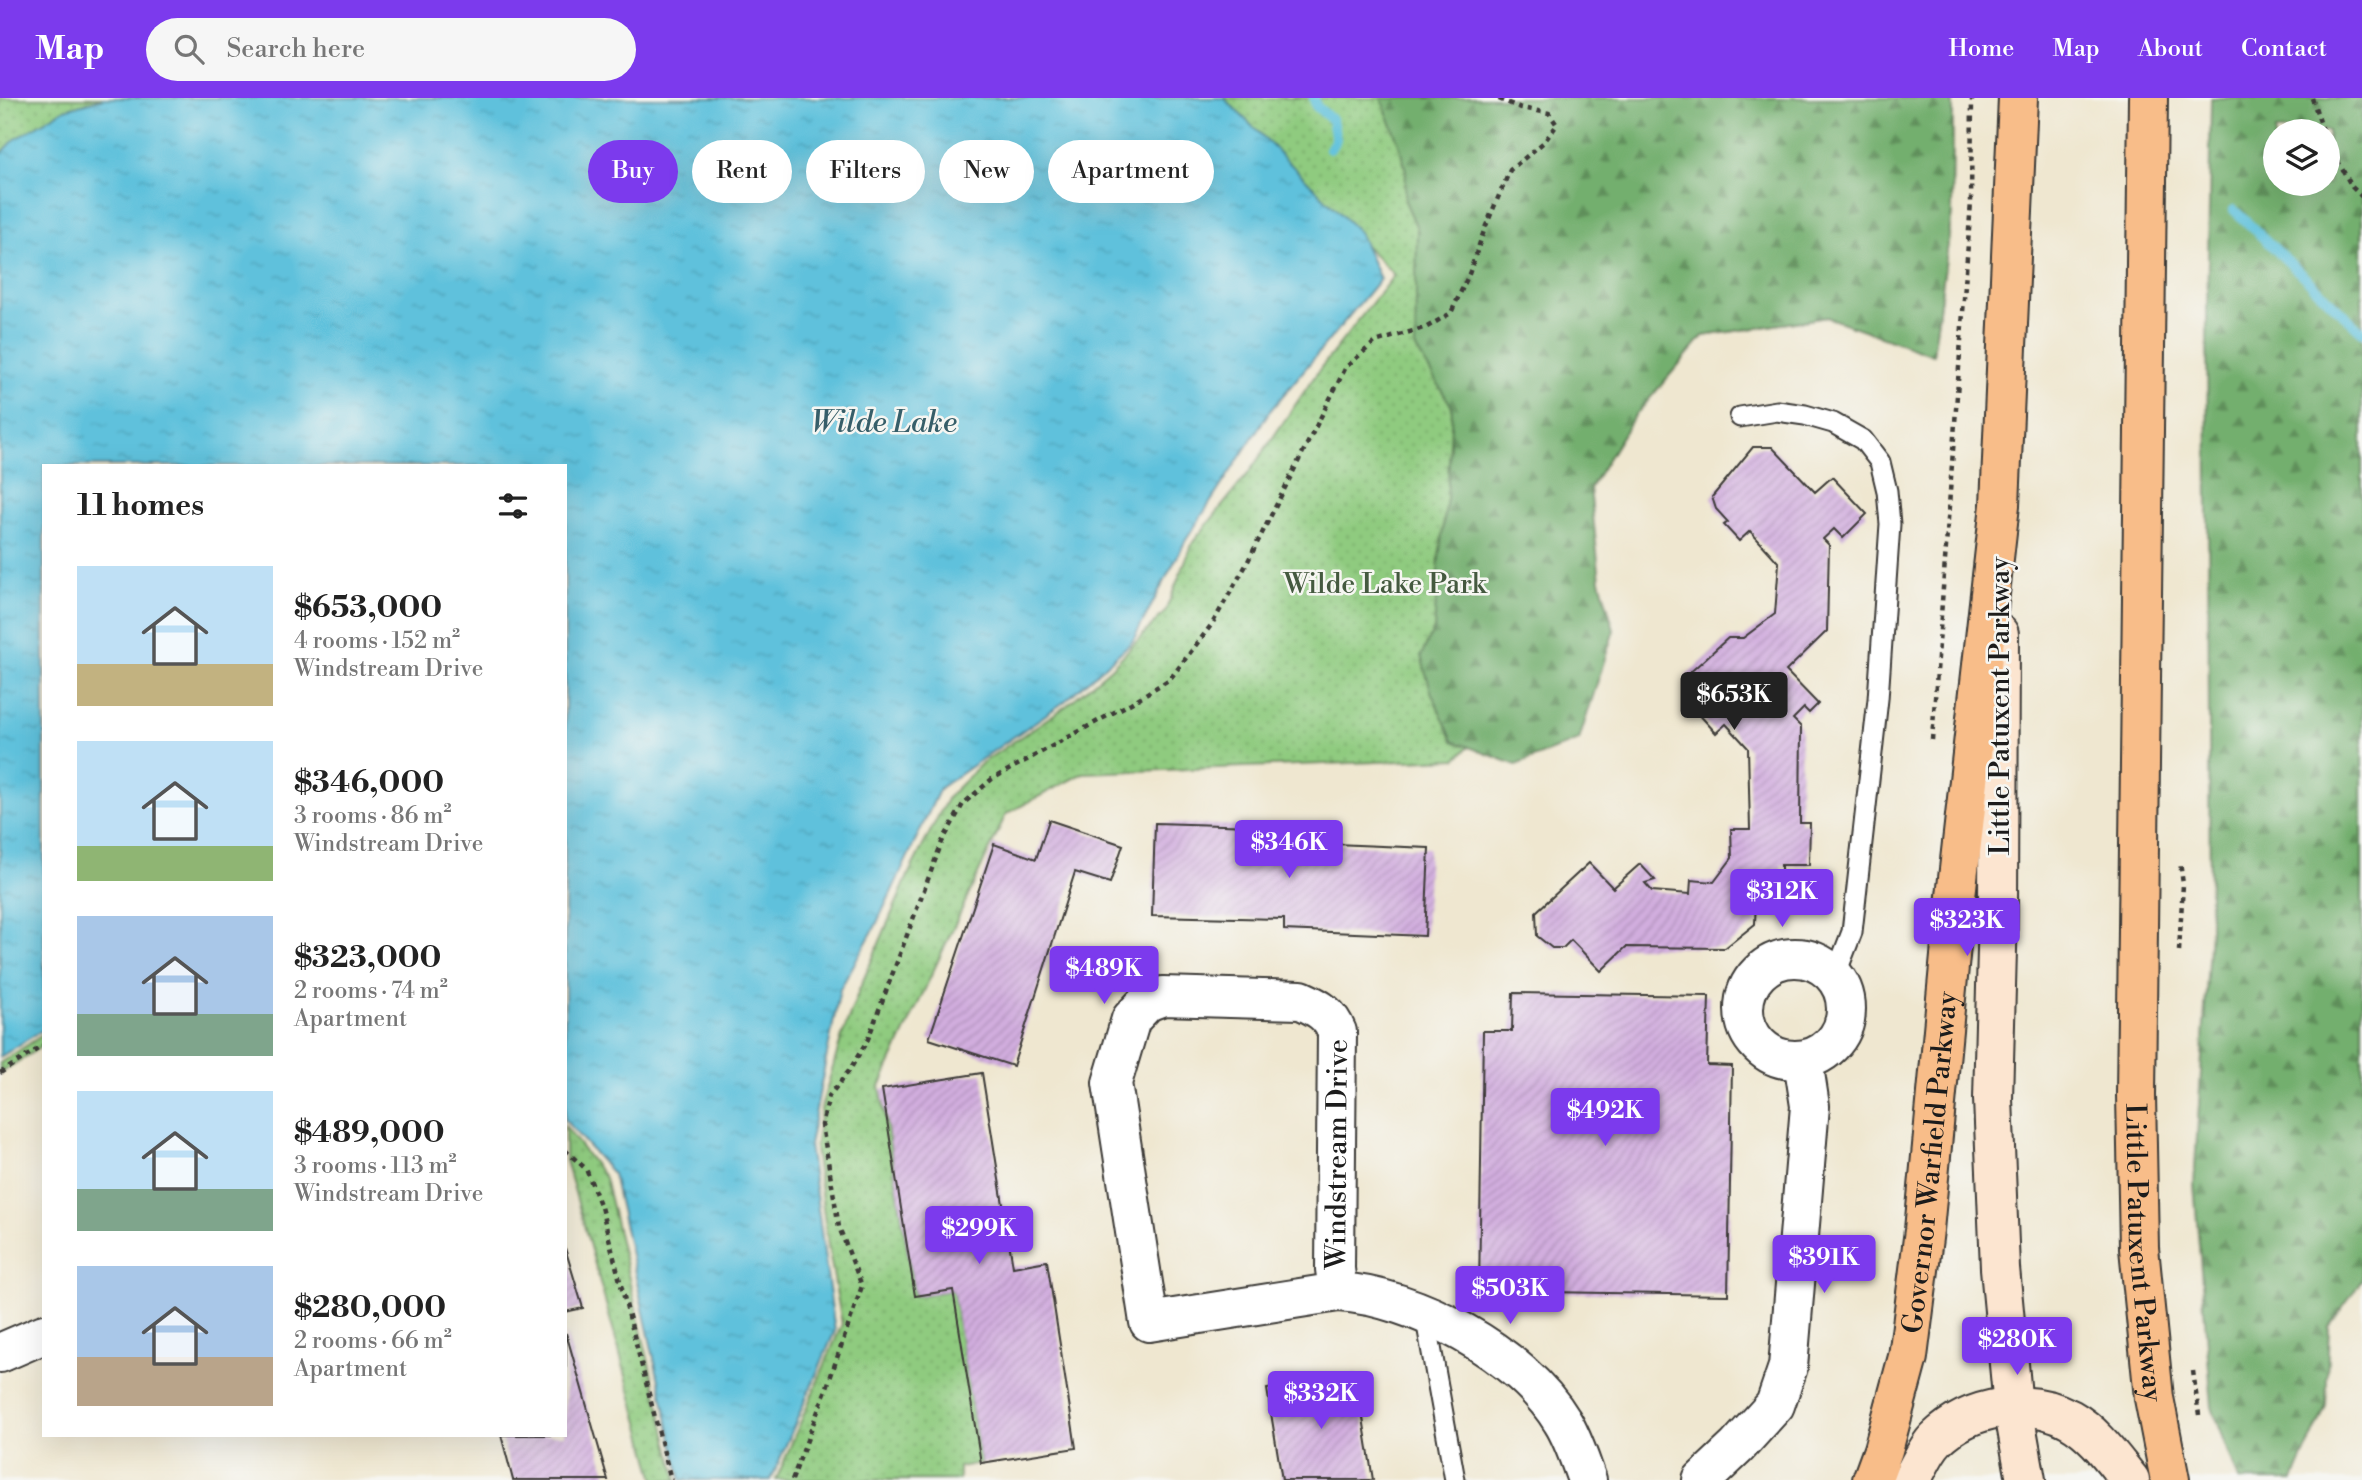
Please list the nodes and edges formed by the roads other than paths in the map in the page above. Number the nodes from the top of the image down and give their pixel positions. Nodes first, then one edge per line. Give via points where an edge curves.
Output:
1 (2018, 98) edge
2 (2148, 98) edge
3 (1740, 417) dead end
4 (2000, 505) junction
5 (1835, 976) junction
6 (1803, 1060) junction
7 (1338, 1292) junction
8 (1425, 1314) junction
9 (42, 1335) edge
10 (0, 1353) edge
11 (2012, 1407) junction
12 (1455, 1480) edge
13 (1587, 1480) edge
14 (1702, 1480) edge
15 (1872, 1480) edge
16 (1910, 1480) edge
17 (2026, 1480) edge
18 (2130, 1480) edge
19 (2170, 1480) edge

1 - 4 main road, Little Patuxent Parkway
2 - 19 main road, Little Patuxent Parkway via 2136,1095 2140,1248 2154,1398
3 - 5 lane via 1777,411 1833,423 1863,440 1880,463 1887,491 1890,524 1878,699 1852,932
4 - 11 main road, Little Patuxent Parkway via 1993,1099
4 - 15 main road, Governor Warfield Parkway via 1908,1357
5 - 6 street via 1845,996 1846,1015 1839,1035 1824,1051
5 - 6 street via 1818,963 1797,957 1778,960 1761,970 1749,986 1744,1000 1747,1027 1760,1047 1780,1058
6 - 14 street via 1810,1106 1788,1367 1775,1405
7 - 7 street, Windstream Drive via 1337,1031 1331,1018 1301,1000 1163,996 1147,1002 1131,1019 1112,1083 1149,1322
7 - 8 street, Windstream Drive via 1363,1293
8 - 12 lane
8 - 13 street, Windstream Drive via 1486,1345 1532,1382 1563,1422
9 - 10 street
11 - 16 main road via 1981,1412 1955,1423 1934,1441
11 - 17 main road, Little Patuxent Parkway
11 - 18 main road via 2045,1409 2071,1419 2099,1441

